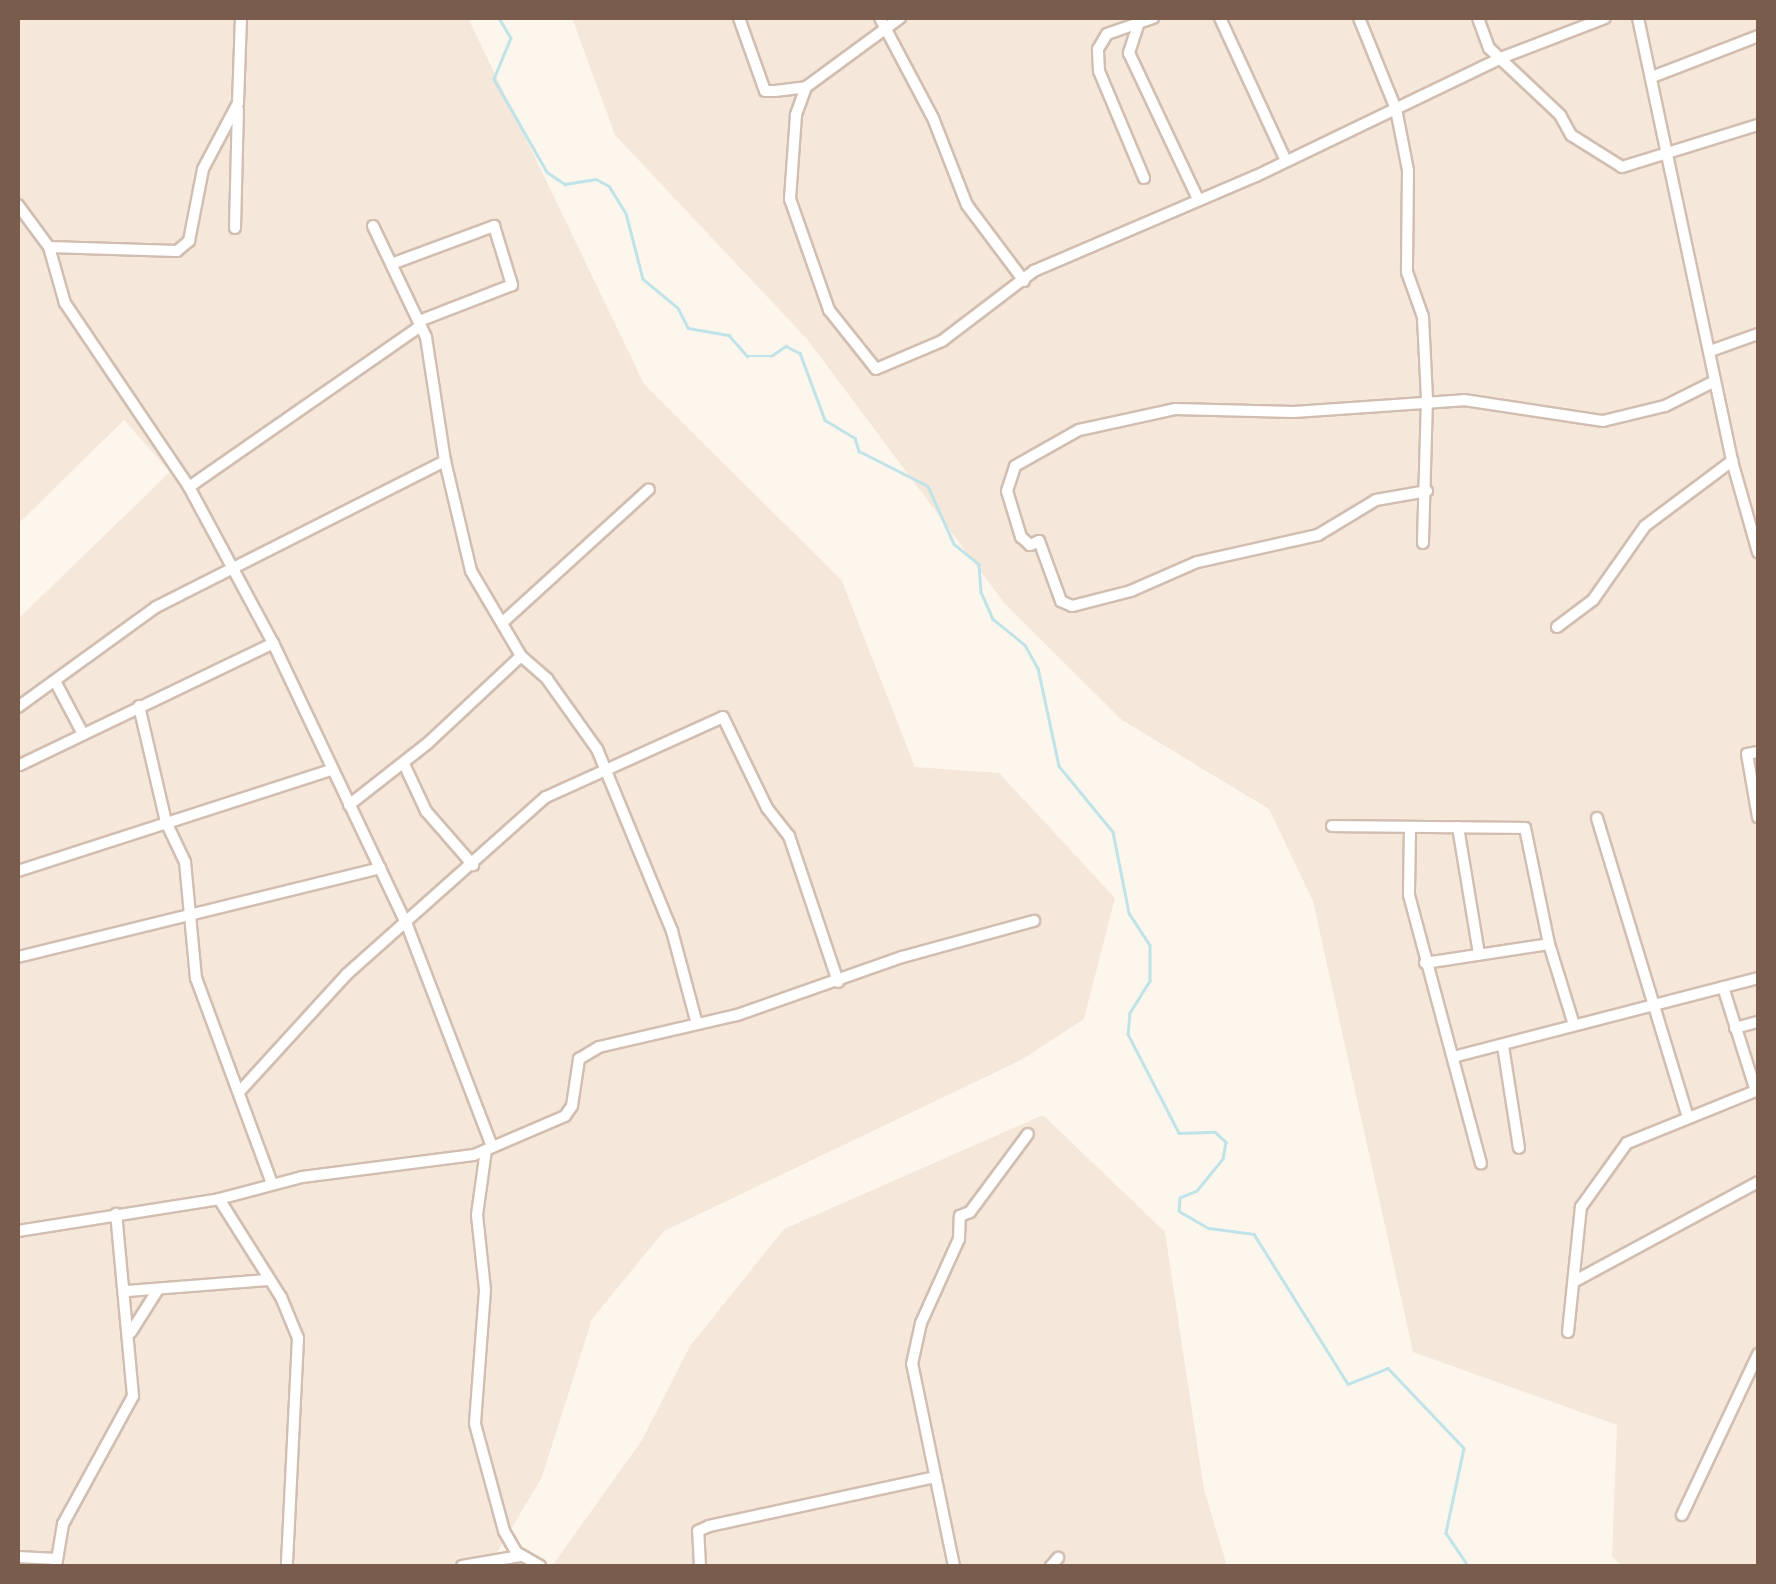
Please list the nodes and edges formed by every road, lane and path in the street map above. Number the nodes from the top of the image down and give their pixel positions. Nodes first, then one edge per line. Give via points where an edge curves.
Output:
1 (241, 18) edge
2 (738, 18) edge
3 (880, 18) edge
4 (900, 18) edge
5 (1153, 18) edge
6 (1220, 18) edge
7 (1360, 18) edge
8 (1478, 18) edge
9 (1606, 18) edge
10 (1638, 18) edge
11 (1138, 22) junction
12 (886, 30) junction
13 (1758, 36) edge
14 (1501, 58) junction
15 (1652, 77) junction
16 (806, 87) junction
17 (238, 103) junction
18 (1396, 109) junction
19 (1758, 125) edge
20 (1669, 154) junction
21 (1286, 162) junction
22 (1144, 178) dead end
23 (1198, 199) junction
24 (18, 206) edge
25 (373, 226) dead end
26 (235, 228) dead end
27 (49, 247) junction
28 (394, 263) junction
29 (1024, 281) junction
30 (420, 323) junction
31 (1758, 334) edge
32 (1713, 350) junction
33 (1715, 380) junction
34 (1425, 407) junction
35 (445, 461) junction
36 (1732, 461) junction
37 (189, 487) junction
38 (649, 489) dead end
39 (1427, 491) junction
40 (1423, 543) dead end
41 (1758, 552) edge
42 (235, 569) junction
43 (503, 622) junction
44 (1556, 627) dead end
45 (272, 642) junction
46 (520, 656) junction
47 (56, 682) junction
48 (138, 706) junction
49 (18, 707) edge
50 (83, 734) junction
51 (1758, 752) edge
52 (20, 764) edge
53 (404, 764) junction
54 (606, 769) junction
55 (330, 770) junction
56 (349, 805) junction
57 (1758, 817) edge
58 (1598, 818) dead end
59 (166, 822) junction
60 (1332, 826) dead end
61 (1458, 827) junction
62 (1410, 828) junction
63 (472, 865) junction
64 (380, 868) junction
65 (18, 872) edge
66 (189, 912) junction
67 (1034, 921) dead end
68 (407, 924) junction
69 (1548, 944) junction
70 (1480, 954) junction
71 (18, 957) edge
72 (1425, 963) junction
73 (1758, 978) edge
74 (838, 982) junction
75 (1724, 986) junction
76 (1651, 1006) junction
77 (1758, 1022) edge
78 (698, 1024) junction
79 (1574, 1026) junction
80 (1735, 1028) junction
81 (1503, 1046) junction
82 (1453, 1057) junction
83 (241, 1090) junction
84 (1757, 1090) edge
85 (1687, 1114) junction
86 (1028, 1134) dead end
87 (489, 1148) junction
88 (1519, 1148) dead end
89 (1481, 1164) dead end
90 (1758, 1182) edge
91 (272, 1184) junction
92 (219, 1199) junction
93 (116, 1214) junction
94 (18, 1231) edge
95 (268, 1280) junction
96 (1575, 1281) junction
97 (127, 1291) junction
98 (157, 1291) junction
99 (1568, 1332) dead end
100 (129, 1336) junction
101 (1758, 1354) edge
102 (936, 1477) junction
103 (1682, 1515) dead end
104 (521, 1556) junction
105 (18, 1557) edge
106 (56, 1563) edge
107 (287, 1566) edge
108 (462, 1566) edge
109 (540, 1566) edge
110 (700, 1566) edge
111 (954, 1566) edge

1 - 17 street
2 - 16 street via 765,91
3 - 12 street
4 - 12 street
5 - 11 street
6 - 21 street
7 - 18 street
8 - 14 street via 1489,48
9 - 14 street
10 - 15 street
11 - 22 street via 1107,34 1098,49 1099,72
11 - 23 street via 1129,53
12 - 16 street
12 - 29 street via 933,118 966,204
13 - 15 street
14 - 18 street
14 - 20 street via 1560,115 1579,144 1622,167
15 - 20 street
16 - 29 street via 796,114 790,199 829,310 876,369 942,340
17 - 26 street
17 - 27 street via 203,169 198,211 182,248
18 - 21 street
18 - 34 street via 1408,170 1407,272 1423,317
19 - 20 street
20 - 32 street
21 - 23 street
23 - 29 street
24 - 27 street
25 - 28 street
27 - 37 street via 65,303
28 - 30 street
28 - 30 street via 494,226 512,285
30 - 35 street
30 - 37 street
31 - 32 street
32 - 33 street
33 - 34 street via 1665,406 1603,421 1464,400
33 - 36 street
34 - 39 street
34 - 39 street via 1294,412 1196,405 1107,420 1028,456 1015,466 1008,491 1021,537 1030,545 1039,541 1061,601 1072,606 1131,591 1196,562 1328,532 1376,500
35 - 42 street
35 - 43 street via 463,550
36 - 41 street
36 - 44 street via 1645,526 1594,600
37 - 42 street
38 - 43 street
39 - 40 street
42 - 45 street
42 - 47 street via 156,607
43 - 46 street
45 - 48 street
45 - 55 street
46 - 53 street
46 - 54 street via 578,718
47 - 49 street
47 - 50 street
48 - 50 street
48 - 59 street
50 - 52 street
51 - 57 street via 1748,754
53 - 56 street
53 - 63 street via 426,811
54 - 63 street via 546,798
54 - 74 street via 723,717 767,808 788,836
54 - 78 street via 672,931
55 - 56 street
55 - 59 street
56 - 64 street
58 - 76 street
59 - 65 street
59 - 66 street via 185,862
60 - 62 street
61 - 62 street
61 - 69 street via 1525,828
61 - 70 street
62 - 72 street via 1409,895
63 - 68 street
64 - 66 street
64 - 68 street
66 - 71 street
66 - 83 street via 196,978
67 - 74 street
68 - 83 street via 348,974
68 - 87 street
69 - 70 street
69 - 79 street
70 - 72 street
72 - 82 street
73 - 75 street
74 - 78 street
75 - 76 street
75 - 80 street
76 - 79 street
76 - 85 street
77 - 80 street
78 - 87 street via 584,1053 564,1116
79 - 81 street
80 - 84 street
81 - 82 street
81 - 88 street
82 - 89 street
83 - 91 street
84 - 85 street
85 - 96 street via 1634,1138 1581,1207
86 - 102 street via 970,1212 960,1216 959,1239 918,1334 913,1373
87 - 91 street
87 - 104 street via 477,1215 485,1290 476,1424 498,1517
90 - 96 street
91 - 92 street
92 - 93 street
92 - 95 street
93 - 94 street
93 - 97 street
95 - 98 street
95 - 107 street via 298,1338
96 - 99 street
97 - 98 street
97 - 100 street
98 - 100 street
100 - 106 street via 133,1396 63,1524
101 - 103 street
102 - 110 street via 698,1530
102 - 111 street
104 - 108 street
104 - 109 street
105 - 106 street

